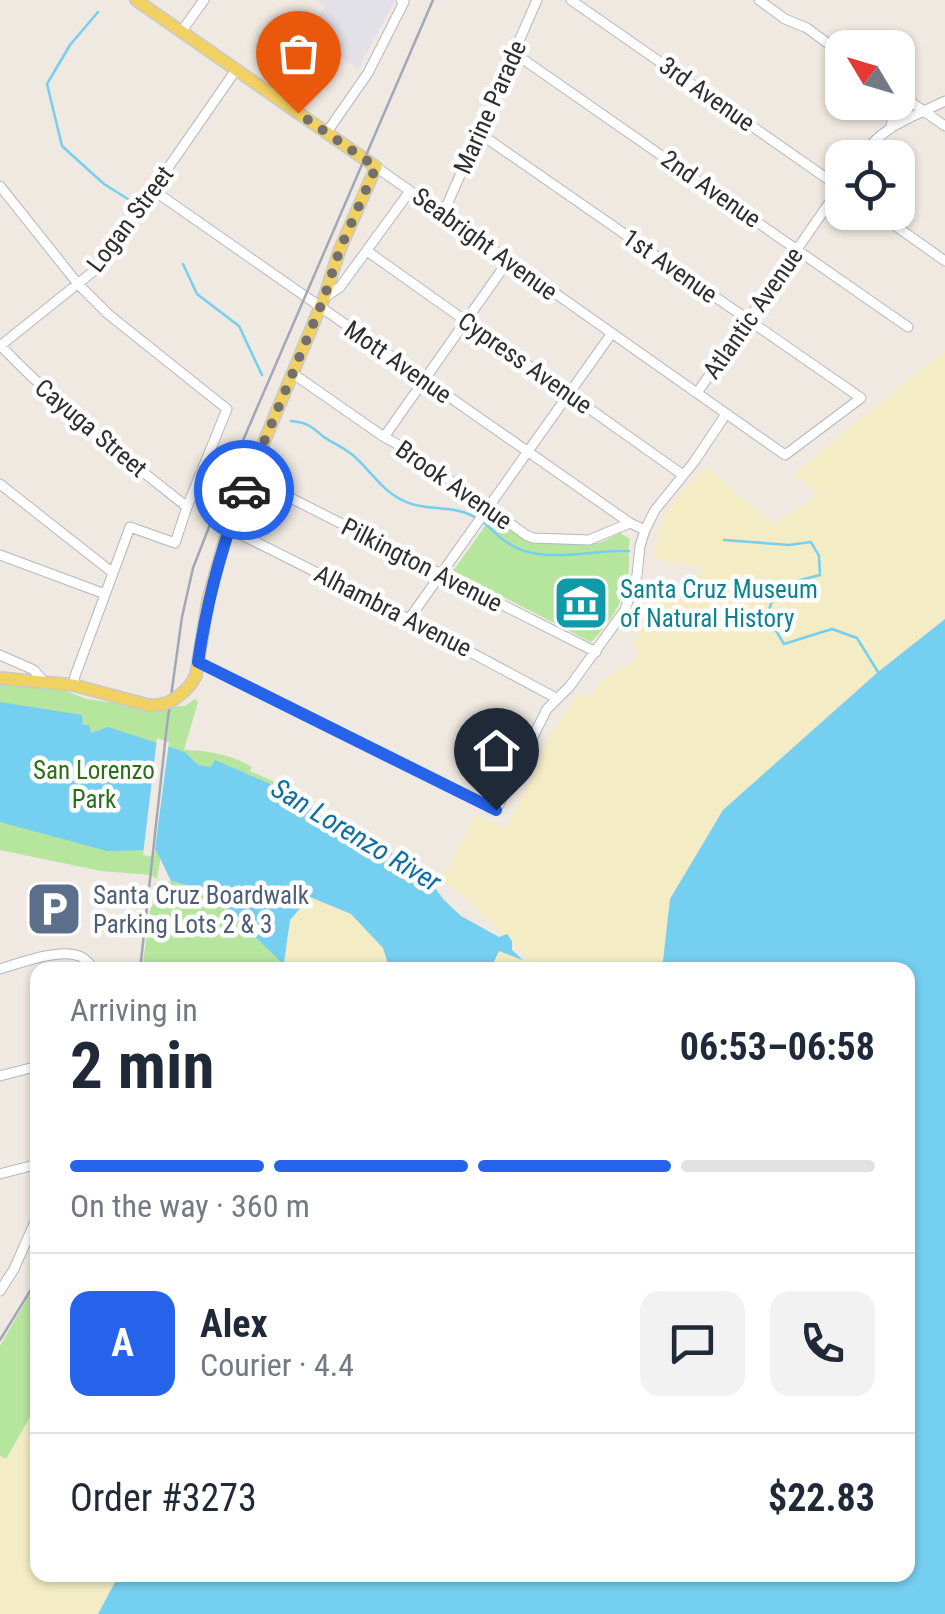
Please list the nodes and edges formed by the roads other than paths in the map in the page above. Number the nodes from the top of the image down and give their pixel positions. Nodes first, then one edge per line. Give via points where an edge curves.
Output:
1 (136, 0) edge
2 (204, 0) edge
3 (537, 0) edge
4 (571, 0) edge
5 (759, 0) edge
6 (403, 1) edge
7 (182, 32) junction
8 (825, 42) edge
9 (514, 53) junction
10 (236, 70) junction
11 (945, 101) edge
12 (915, 105) edge
13 (924, 111) junction
14 (892, 120) edge
15 (891, 126) junction
16 (945, 126) edge
17 (327, 132) junction
18 (479, 133) junction
19 (874, 140) edge
20 (376, 167) junction
21 (825, 175) edge
22 (0, 186) edge
23 (153, 190) junction
24 (410, 190) junction
25 (825, 211) edge
26 (443, 214) junction
27 (901, 230) edge
28 (798, 249) junction
29 (368, 251) junction
30 (508, 261) junction
31 (945, 261) edge
32 (78, 284) junction
33 (322, 303) junction
34 (748, 319) junction
35 (465, 320) junction
36 (908, 327) dead end
37 (612, 334) junction
38 (0, 346) edge
39 (292, 374) junction
40 (424, 380) junction
41 (568, 393) junction
42 (697, 393) junction
43 (726, 414) junction
44 (384, 437) junction
45 (526, 452) junction
46 (785, 455) joint
47 (684, 474) junction
48 (249, 477) junction
49 (0, 484) edge
50 (187, 507) junction
51 (488, 508) junction
52 (630, 524) junction
53 (228, 528) junction
54 (645, 530) junction
55 (0, 555) edge
56 (113, 574) junction
57 (442, 574) junction
58 (105, 594) junction
59 (409, 619) junction
60 (596, 652) junction
61 (0, 655) edge
62 (198, 662) junction
63 (20, 664) junction
64 (0, 678) edge
65 (30, 681) junction
66 (44, 682) junction
67 (74, 685) junction
68 (556, 698) junction
69 (88, 962) edge
70 (0, 969) edge
71 (30, 1068) edge
72 (0, 1076) edge
73 (30, 1166) edge
74 (0, 1174) edge
75 (30, 1233) edge
76 (0, 1291) edge

1 - 7 main road, Seabright Avenue
2 - 7 street
3 - 9 street, Marine Parade
4 - 21 street, 3rd Avenue
5 - 8 street
6 - 17 street via 368,72
7 - 10 main road, Seabright Avenue
9 - 18 street, Marine Parade
9 - 28 street, 2nd Avenue
10 - 17 main road, Seabright Avenue
10 - 23 street, Logan Street
11 - 13 street
12 - 13 street
13 - 15 street
13 - 16 street
14 - 15 street
15 - 19 street
17 - 20 main road, Seabright Avenue
18 - 26 street, Marine Parade
18 - 34 street, 1st Avenue
20 - 24 street, Seabright Avenue
20 - 33 main road
22 - 32 street
23 - 32 street, Logan Street via 100,266
23 - 33 street, Mott Avenue
24 - 26 street, Seabright Avenue
24 - 29 street
25 - 28 street, Atlantic Avenue
26 - 30 street, Seabright Avenue
27 - 31 street
28 - 34 street, Atlantic Avenue
28 - 36 street, 2nd Avenue
29 - 33 street
29 - 35 street, Cypress Avenue
30 - 35 street
30 - 37 street, Seabright Avenue
32 - 38 street, Logan Street
32 - 50 street via 227,409
33 - 39 main road
33 - 40 street, Mott Avenue
34 - 42 street, Atlantic Avenue
34 - 46 street, 1st Avenue via 861,398
35 - 40 street
35 - 41 street, Cypress Avenue
37 - 41 street
37 - 42 street, Seabright Avenue
38 - 50 street, Cayuga Street via 66,410
39 - 44 street, Brook Avenue
39 - 48 main road
40 - 44 street
40 - 45 street, Mott Avenue
41 - 45 street
41 - 47 street, Cypress Avenue
42 - 43 street, Seabright Avenue
43 - 46 street, Seabright Avenue
43 - 47 street
44 - 51 street, Brook Avenue
45 - 51 street
45 - 52 street, Mott Avenue
47 - 54 street
48 - 53 main road
48 - 57 street, Pilkington Avenue
49 - 56 street
50 - 56 street via 175,543 130,527
51 - 52 street, Brook Avenue via 533,538 589,540
51 - 57 street
52 - 54 street, Mott Avenue
53 - 59 street, Alhambra Avenue
53 - 62 main road
54 - 60 street via 626,610
55 - 58 street
56 - 58 street
57 - 59 street
57 - 60 street, Pilkington Avenue
58 - 67 street
59 - 68 street, Alhambra Avenue
60 - 68 street
61 - 63 street
62 - 67 main road, bridge via 191,684 170,702 148,705
62 - 68 street via 496,810
63 - 65 street
63 - 66 street
64 - 65 main road
65 - 66 main road
66 - 67 main road
69 - 70 street via 54,954
71 - 72 street
73 - 74 street
75 - 76 street

